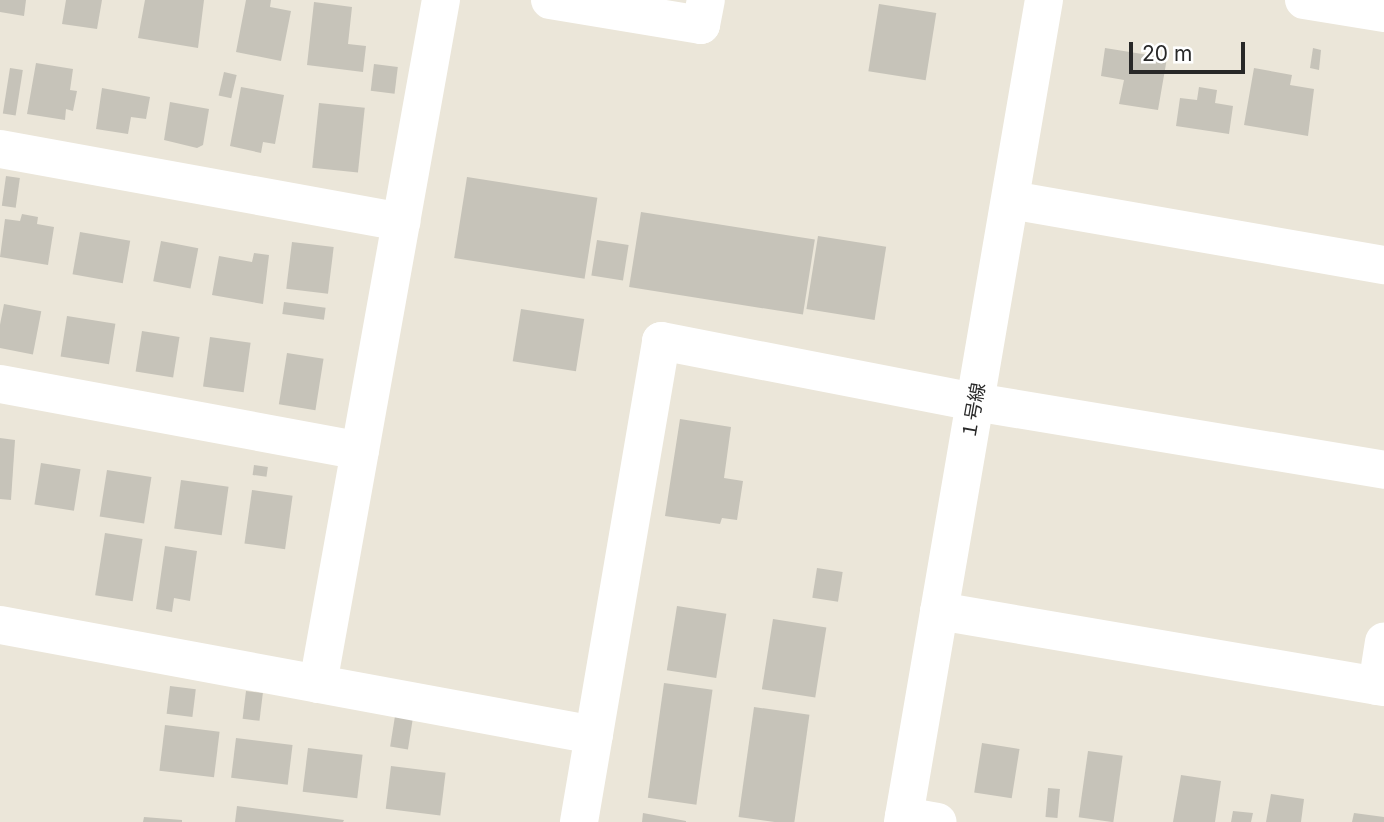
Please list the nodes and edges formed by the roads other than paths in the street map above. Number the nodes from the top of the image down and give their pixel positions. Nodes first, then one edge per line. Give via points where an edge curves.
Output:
1 (441, 0) edge
2 (550, 0) edge
3 (706, 0) edge
4 (1044, 0) edge
5 (1304, 0) edge
6 (1384, 13) edge
7 (0, 149) edge
8 (1011, 200) junction
9 (401, 222) junction
10 (1384, 265) edge
11 (0, 384) edge
12 (975, 402) junction
13 (360, 452) junction
14 (1384, 470) edge
15 (939, 611) junction
16 (0, 625) edge
17 (1384, 642) edge
18 (318, 684) junction
19 (1380, 687) edge
20 (594, 735) junction
21 (915, 820) edge
22 (579, 822) edge

1 - 9 street
2 - 3 street via 701,25
4 - 8 street, １号線
5 - 6 street
7 - 9 street
8 - 10 street
8 - 12 street, １号線
9 - 13 street
11 - 13 street
12 - 14 street
12 - 15 street, １号線
12 - 20 street via 661,341
13 - 18 street
15 - 19 street
15 - 21 street, １号線
16 - 18 street
17 - 19 street
18 - 20 street
20 - 22 street

